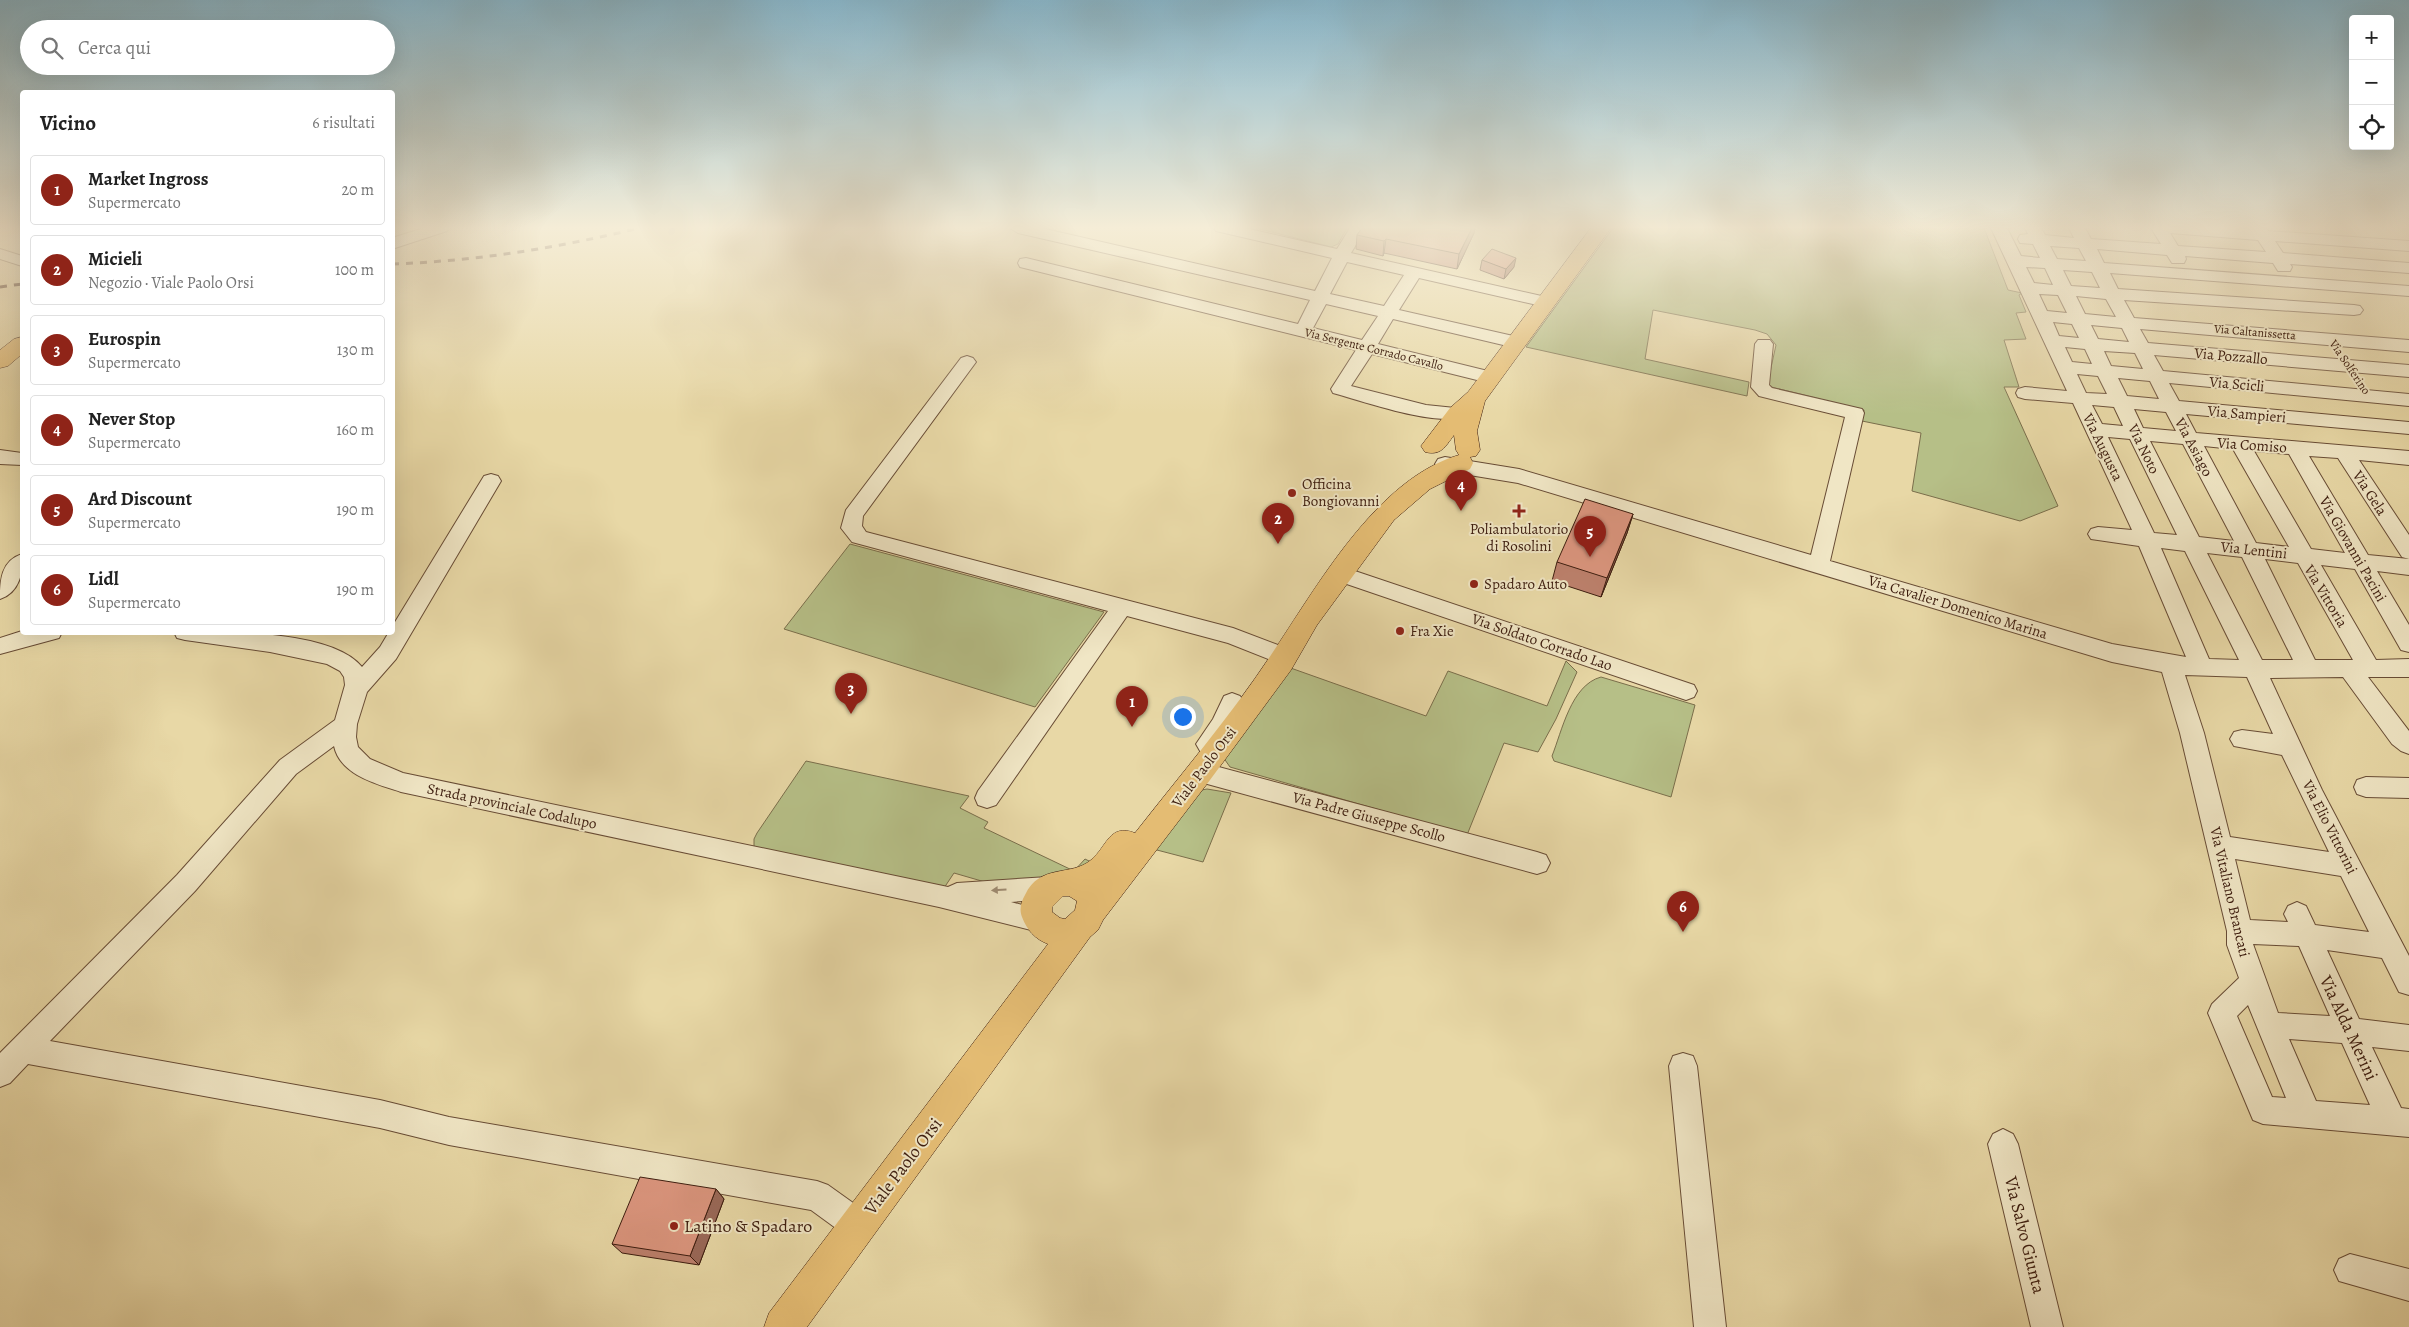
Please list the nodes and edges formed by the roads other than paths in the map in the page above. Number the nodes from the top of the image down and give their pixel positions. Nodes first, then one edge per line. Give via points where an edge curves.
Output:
1 (1138, 290) edge
2 (1293, 290) edge
3 (1324, 290) edge
4 (1404, 290) edge
5 (1493, 290) edge
6 (1555, 290) edge
7 (2028, 290) edge
8 (2052, 290) edge
9 (2109, 290) edge
10 (2197, 290) edge
11 (2299, 290) edge
12 (2395, 290) edge
13 (2066, 291) junction
14 (2409, 291) edge
15 (2111, 293) junction
16 (1321, 297) junction
17 (2203, 301) junction
18 (1546, 302) junction
19 (2309, 307) junction
20 (2354, 310) dead end
21 (1390, 313) junction
22 (2042, 316) junction
23 (2080, 319) junction
24 (2128, 323) junction
25 (20, 326) edge
26 (2220, 330) junction
27 (1303, 331) junction
28 (2330, 338) junction
29 (0, 341) edge
30 (2054, 341) junction
31 (1516, 342) junction
32 (1764, 344) dead end
33 (2092, 344) junction
34 (20, 346) edge
35 (2409, 346) edge
36 (1367, 347) junction
37 (2143, 349) junction
38 (2236, 356) junction
39 (0, 361) edge
40 (967, 362) dead end
41 (2350, 366) junction
42 (2065, 367) junction
43 (2106, 371) junction
44 (2409, 372) edge
45 (2157, 377) junction
46 (1489, 378) junction
47 (2253, 385) junction
48 (2025, 393) dead end
49 (1476, 397) junction
50 (2369, 397) junction
51 (2079, 398) junction
52 (2409, 400) edge
53 (2120, 402) junction
54 (2172, 407) junction
55 (2271, 416) junction
56 (2389, 426) junction
57 (2409, 428) edge
58 (2096, 430) junction
59 (2137, 434) junction
60 (2190, 440) junction
61 (2240, 444) junction
62 (1453, 451) junction
63 (2294, 451) junction
64 (0, 457) edge
65 (2409, 457) edge
66 (2348, 458) dead end
67 (20, 459) edge
68 (492, 481) dead end
69 (2098, 534) dead end
70 (2146, 538) junction
71 (2191, 544) junction
72 (2249, 550) junction
73 (2409, 552) edge
74 (2302, 555) junction
75 (2361, 562) junction
76 (20, 565) edge
77 (1819, 565) junction
78 (2409, 567) edge
79 (1340, 574) junction
80 (0, 591) edge
81 (1122, 607) junction
82 (40, 635) edge
83 (204, 635) edge
84 (2409, 644) edge
85 (0, 646) edge
86 (1279, 654) junction
87 (2171, 665) junction
88 (2201, 667) junction
89 (2308, 668) junction
90 (2409, 668) edge
91 (2255, 669) junction
92 (2359, 669) junction
93 (357, 688) junction
94 (1686, 691) dead end
95 (1232, 702) junction
96 (344, 726) junction
97 (2242, 739) dead end
98 (2409, 744) edge
99 (2292, 747) junction
100 (1200, 772) junction
101 (2366, 787) dead end
102 (2409, 788) edge
103 (986, 798) dead end
104 (1122, 846) junction
105 (2219, 846) junction
106 (1537, 863) dead end
107 (2349, 866) junction
108 (1059, 885) junction
109 (939, 896) junction
110 (1085, 920) junction
111 (1041, 922) junction
112 (2301, 925) junction
113 (2240, 931) junction
114 (2398, 952) edge
115 (2253, 982) junction
116 (2409, 983) edge
117 (1023, 1006) junction
118 (2269, 1025) junction
119 (2351, 1031) junction
120 (2409, 1038) edge
121 (23, 1050) junction
122 (1683, 1066) dead end
123 (0, 1073) edge
124 (2307, 1113) junction
125 (2401, 1122) edge
126 (2003, 1144) dead end
127 (859, 1226) junction
128 (2350, 1270) dead end
129 (2409, 1285) edge
130 (783, 1327) edge
131 (1710, 1327) edge
132 (2047, 1327) edge

1 - 27 street, Via Sergente Corrado Cavallo
2 - 16 street
3 - 16 street
4 - 21 street
5 - 18 street
6 - 18 main road
7 - 22 street, Via Augusta
8 - 13 street
9 - 15 street, Via Asiago
10 - 17 street, Via Giovanni Pacini
11 - 19 street, Via Solferino
12 - 14 street
13 - 15 street
13 - 23 street, Via Noto
15 - 17 street
15 - 24 street, Via Asiago
16 - 21 street
16 - 27 street
17 - 19 street
17 - 26 street, Via Giovanni Pacini
18 - 31 main road
19 - 20 street
19 - 28 street, Via Solferino
21 - 31 street
21 - 36 street
22 - 23 street, Via Caltanissetta
22 - 30 street, Via Augusta
23 - 24 street, Via Caltanissetta
23 - 33 street, Via Noto
24 - 26 street, Via Caltanissetta
24 - 37 street, Via Asiago
25 - 29 main road
26 - 28 street, Via Caltanissetta
26 - 38 street, Via Giovanni Pacini
27 - 36 street, Via Sergente Corrado Cavallo
28 - 35 street, Via Caltanissetta
28 - 41 street, Via Solferino
30 - 33 street, Via Pozzallo
30 - 42 street, Via Augusta
31 - 46 main road
32 - 77 street via 1760,388 1855,413
33 - 37 street, Via Pozzallo
33 - 43 street, Via Noto
34 - 39 main road
36 - 46 street, Via Sergente Corrado Cavallo
36 - 62 street via 1340,389 1426,411 1441,421
37 - 38 street, Via Pozzallo
37 - 45 street, Via Asiago
38 - 41 street, Via Pozzallo
38 - 47 street, Via Giovanni Pacini
40 - 81 street via 853,515 851,528 860,537
41 - 44 street, Via Pozzallo
41 - 50 street, Via Solferino
42 - 43 street, Via Scicli
42 - 51 street, Via Augusta
43 - 45 street, Via Scicli
43 - 53 street, Via Noto
45 - 47 street, Via Scicli
45 - 54 street, Via Asiago
46 - 49 main road
47 - 50 street, Via Scicli
47 - 55 street, Via Giovanni Pacini
48 - 51 street, Via Sampieri
49 - 62 main road, Viale Paolo Orsi
49 - 62 main road via 1464,434
50 - 52 street, Via Scicli
50 - 56 street, Via Solferino
51 - 53 street, Via Sampieri
51 - 58 street, Via Augusta
53 - 54 street, Via Sampieri
53 - 59 street, Via Noto
54 - 55 street, Via Sampieri
54 - 60 street, Via Asiago
55 - 56 street, Via Sampieri
55 - 63 street, Via Giovanni Pacini
56 - 57 street, Via Sampieri
56 - 65 street, Via Solferino
58 - 59 street, Via Comiso
58 - 70 street, Via Augusta
59 - 60 street, Via Comiso
59 - 71 street, Via Noto
60 - 61 street, Via Comiso
60 - 72 street, Via Asiago
61 - 63 street, Via Comiso
61 - 74 street, Via Vittoria
62 - 77 street, Via Cavalier Domenico Marina via 1520,476
62 - 79 main road, Viale Paolo Orsi via 1391,508
63 - 65 street, Via Comiso
63 - 75 street, Via Giovanni Pacini
64 - 67 street
66 - 73 street, Via Gela
68 - 93 street via 388,654
69 - 70 street, Via Lentini
70 - 71 street, Via Lentini
70 - 88 street, Via Augusta
71 - 72 street, Via Lentini
71 - 91 street, Via Noto
72 - 74 street, Via Lentini
72 - 89 street, Via Asiago
74 - 75 street, Via Lentini
74 - 92 street, Via Vittoria
75 - 78 street, Via Lentini
75 - 84 street, Via Giovanni Pacini
76 - 80 street
77 - 87 street, Via Cavalier Domenico Marina via 2112,653
79 - 86 main road, Viale Paolo Orsi
79 - 94 street, Via Soldato Corrado Lao
81 - 86 street via 1233,636
81 - 103 street
82 - 85 street
83 - 93 street via 324,654 349,665 356,675
86 - 95 main road, Viale Paolo Orsi
86 - 100 main road, Viale Paolo Orsi
87 - 88 street, Via Cavalier Domenico Marina
87 - 105 street, Via Vitaliano Brancati via 2200,733
88 - 91 street, Via Cavalier Domenico Marina
89 - 91 street, Via Cavalier Domenico Marina
89 - 92 street, Via Cavalier Domenico Marina
90 - 92 street, Via Cavalier Domenico Marina
91 - 99 street, Via Elio Vittorini
92 - 98 street, Via Vittoria via 2400,737
93 - 96 street, Strada provinciale Codalupo
95 - 100 street via 1223,724 1199,756 1196,763
95 - 104 main road, Viale Paolo Orsi
96 - 109 street, Strada provinciale Codalupo via 347,752 357,762 401,782
96 - 121 street via 288,767 186,883
97 - 99 street
99 - 107 street, Via Elio Vittorini via 2311,793
100 - 104 street via 1186,777 1151,821
100 - 106 street, Via Padre Giuseppe Scollo
100 - 110 main road, Viale Paolo Orsi
101 - 102 street
104 - 108 main road, Viale Paolo Orsi via 1101,870
105 - 107 street
105 - 113 street, Via Vitaliano Brancati
107 - 114 street, Via Elio Vittorini
108 -> 109 street
108 - 110 main road via 1081,886 1088,892 1092,900
108 - 111 main road via 1041,895 1037,903 1036,912
109 - 111 street, Strada provinciale Codalupo
110 - 111 main road via 1059,932
110 - 117 main road, Viale Paolo Orsi
111 - 117 main road via 1045,939 1042,957
112 - 113 street
112 - 114 street
112 - 119 street, Via Alda Merini
113 - 115 street, Via Vitaliano Brancati via 2240,945
114 - 116 street, Via Elio Vittorini
115 - 118 street, Via Vitaliano Brancati
115 - 124 street via 2222,1012 2263,1110
117 - 127 main road, Viale Paolo Orsi
118 - 119 street
118 - 124 street, Via Vitaliano Brancati
119 - 120 street
119 - 125 street, Via Alda Merini
121 - 123 street
121 - 127 street via 380,1114 449,1131 817,1196
122 - 131 street
124 - 125 street
126 - 132 street, Via Salvo Giunta
127 - 130 main road, Viale Paolo Orsi
128 - 129 street

